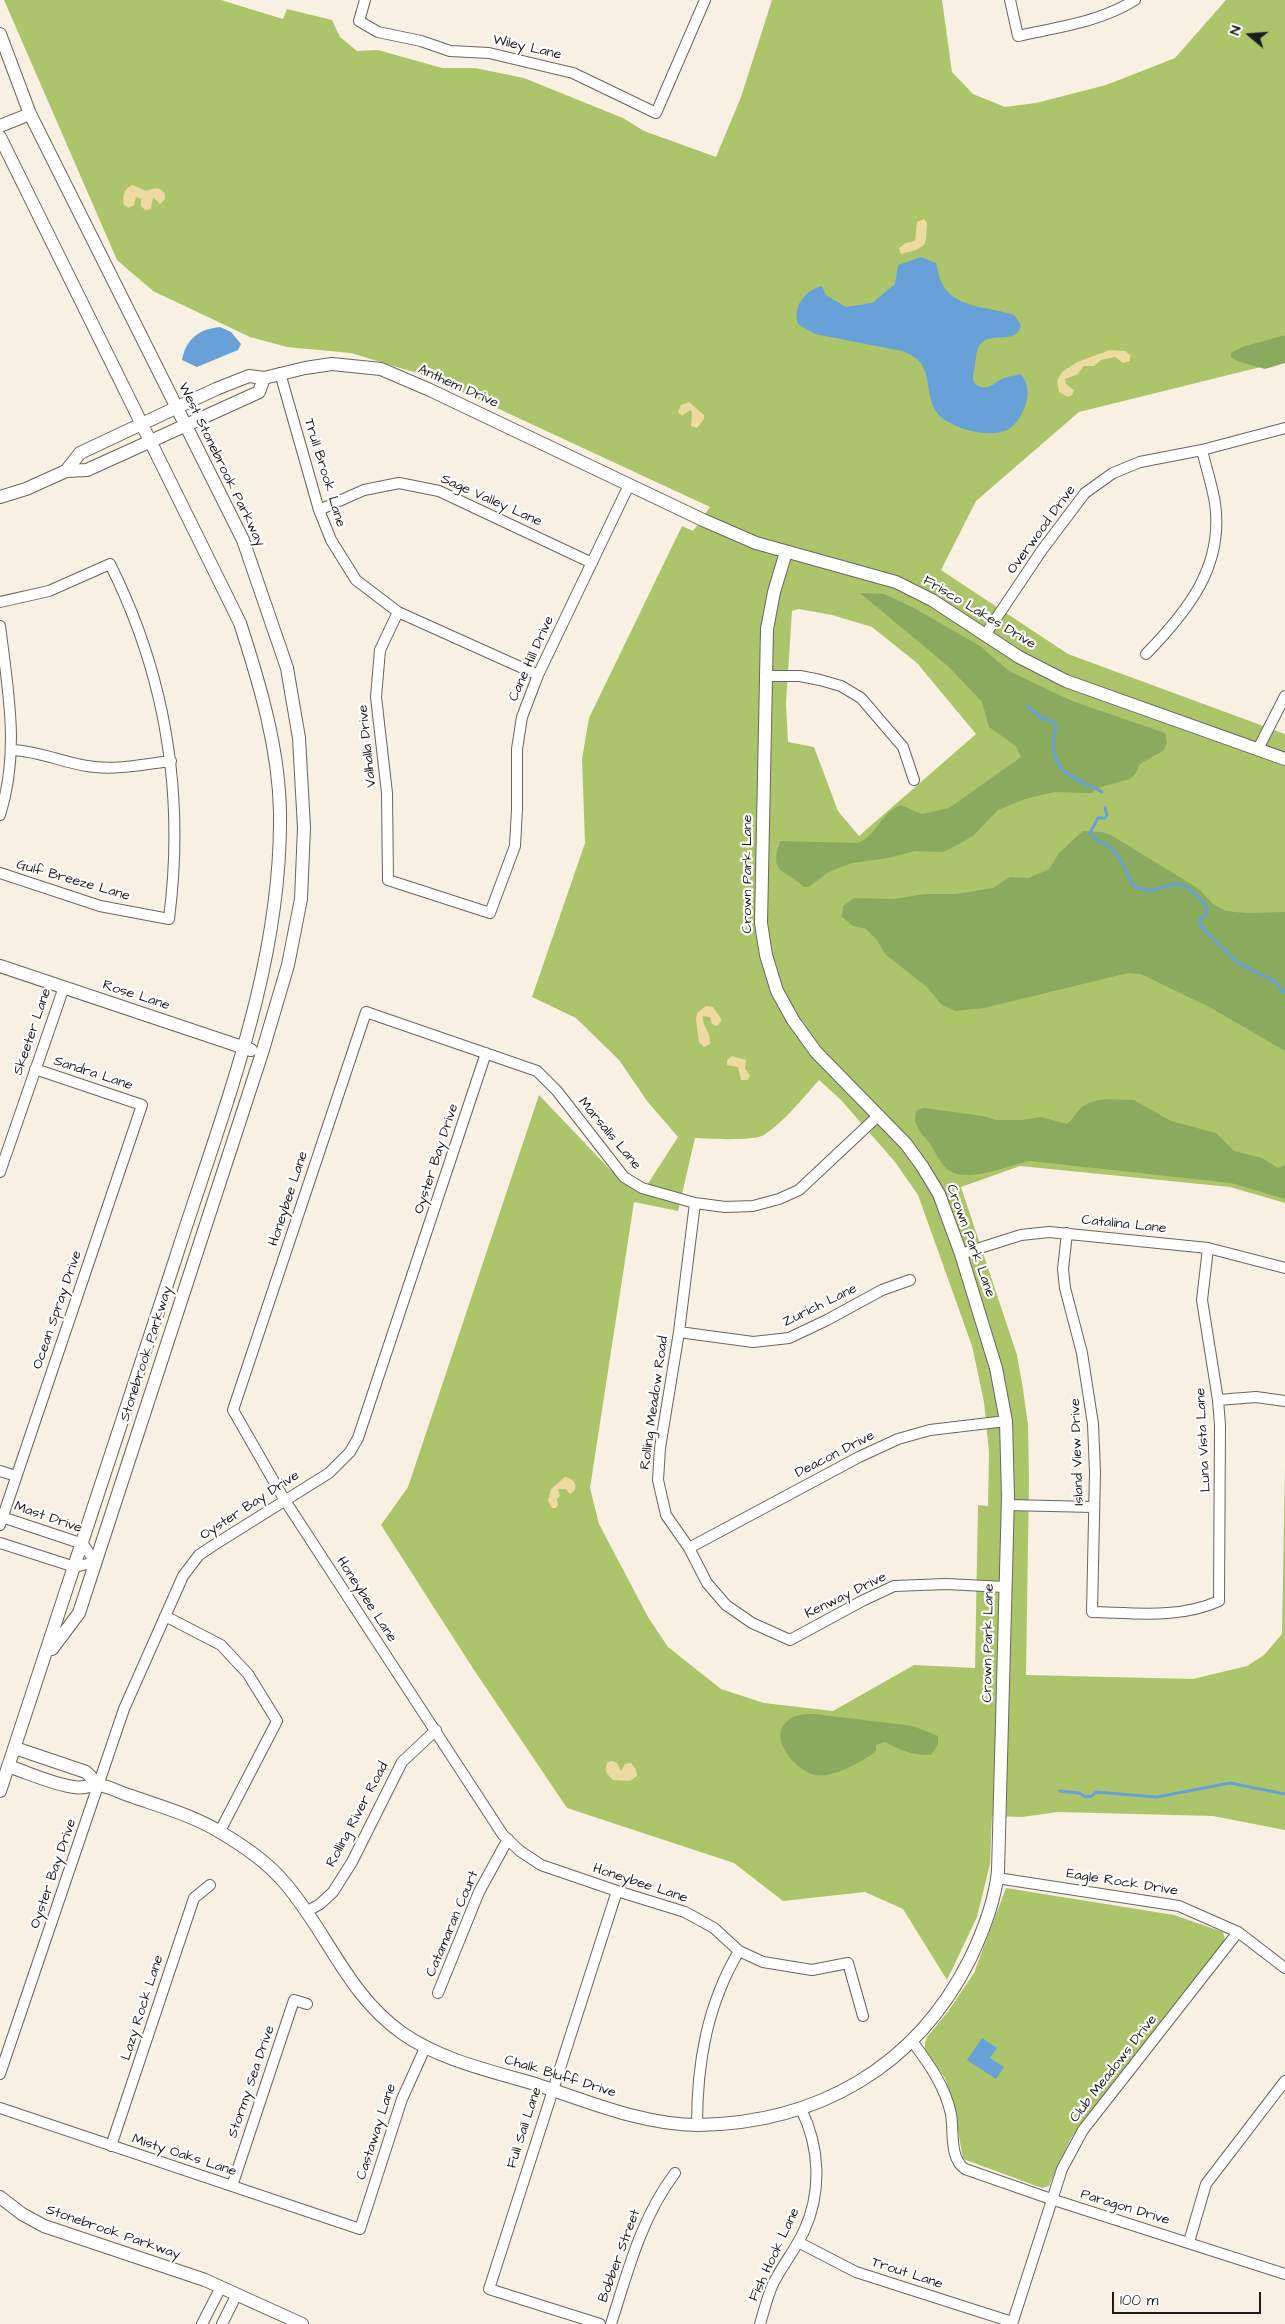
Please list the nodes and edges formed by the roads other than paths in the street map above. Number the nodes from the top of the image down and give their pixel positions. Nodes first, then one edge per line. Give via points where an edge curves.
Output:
1 (365, 0) edge
2 (705, 0) edge
3 (1010, 0) edge
4 (1135, 0) edge
5 (0, 34) edge
6 (30, 114) junction
7 (0, 126) edge
8 (0, 136) edge
9 (280, 373) junction
10 (264, 378) junction
11 (178, 408) junction
12 (142, 425) junction
13 (186, 425) junction
14 (1285, 428) edge
15 (150, 441) junction
16 (1202, 450) junction
17 (66, 471) junction
18 (629, 484) junction
19 (0, 498) edge
20 (319, 510) junction
21 (786, 552) junction
22 (592, 563) junction
23 (0, 602) edge
24 (398, 612) junction
25 (0, 626) edge
26 (985, 635) junction
27 (1146, 654) dead end
28 (538, 675) junction
29 (765, 676) junction
30 (1285, 696) edge
31 (1258, 749) junction
32 (12, 750) junction
33 (1285, 759) edge
34 (172, 761) junction
35 (914, 780) dead end
36 (0, 815) edge
37 (0, 873) edge
38 (490, 913) joint
39 (0, 966) edge
40 (64, 987) junction
41 (366, 1012) joint
42 (243, 1048) junction
43 (262, 1053) junction
44 (486, 1053) junction
45 (35, 1069) junction
46 (142, 1105) joint
47 (878, 1115) junction
48 (0, 1172) edge
49 (695, 1204) junction
50 (1067, 1233) junction
51 (1208, 1248) junction
52 (961, 1254) junction
53 (1285, 1268) edge
54 (910, 1280) dead end
55 (679, 1332) junction
56 (1218, 1400) junction
57 (1285, 1401) edge
58 (1006, 1421) junction
59 (0, 1471) edge
60 (16, 1476) junction
61 (284, 1499) junction
62 (1008, 1505) junction
63 (1094, 1507) junction
64 (1, 1521) edge
65 (0, 1543) edge
66 (83, 1544) junction
67 (689, 1548) junction
68 (96, 1562) junction
69 (75, 1568) junction
70 (1005, 1587) junction
71 (1092, 1612) joint
72 (165, 1616) junction
73 (790, 1640) joint
74 (46, 1657) junction
75 (436, 1730) junction
76 (15, 1748) junction
77 (8, 1766) junction
78 (98, 1785) junction
79 (0, 1791) edge
80 (220, 1831) junction
81 (508, 1839) junction
82 (997, 1878) junction
83 (210, 1884) dead end
84 (617, 1891) junction
85 (306, 1912) junction
86 (1238, 1932) junction
87 (739, 1951) junction
88 (1285, 1968) edge
89 (438, 1993) dead end
90 (307, 2004) dead end
91 (863, 2016) dead end
92 (912, 2042) junction
93 (426, 2046) junction
94 (0, 2074) edge
95 (1285, 2081) edge
96 (552, 2090) junction
97 (0, 2108) edge
98 (801, 2109) junction
99 (697, 2125) junction
100 (111, 2146) junction
101 (675, 2173) dead end
102 (232, 2186) junction
103 (0, 2197) edge
104 (1051, 2199) junction
105 (360, 2230) joint
106 (798, 2242) junction
107 (1189, 2242) junction
108 (1285, 2274) edge
109 (221, 2287) junction
110 (237, 2294) junction
111 (1012, 2323) edge
112 (202, 2324) edge
113 (222, 2324) edge
114 (302, 2324) edge
115 (600, 2324) edge
116 (611, 2324) edge
117 (760, 2324) edge

1 - 2 street, Wiley Lane via 359,21 378,32 450,51 489,53 574,73 656,113
3 - 4 street via 1018,36 1095,20
5 - 6 street, West Stonebrook Parkway
6 - 7 street
6 - 11 street, West Stonebrook Parkway
8 - 12 street
9 - 10 street, Anthem Drive
9 - 18 street, Anthem Drive via 332,364 380,369
9 - 20 street, Trull Brook Lane
10 - 11 street, Anthem Drive via 249,376
10 - 13 street, Anthem Drive via 259,392
11 - 12 street, Anthem Drive
11 - 13 street, West Stonebrook Parkway
12 - 15 street
12 - 17 street, Anthem Drive via 80,453
13 - 15 street, Anthem Drive
13 - 43 street, West Stonebrook Parkway via 243,540 269,611 287,668 299,738 304,828 301,899 288,965
14 - 16 street, Overwood Drive
15 - 17 street, Anthem Drive via 87,470
15 - 42 street via 240,623 273,738 280,811 275,906 270,942
16 - 26 street, Overwood Drive via 1140,462 1113,473 1085,492
16 - 27 street via 1215,503 1213,552 1205,580 1170,629
17 - 19 street, Anthem Drive
18 - 21 street, Frisco Lakes Drive via 756,543
18 - 22 street, Cane Hill Drive
20 - 22 street, Sage Valley Lane via 364,490 399,483 438,491
20 - 24 street, Trull Brook Lane via 330,540 356,580
21 - 26 street, Frisco Lakes Drive via 896,582 932,600
21 - 29 street, Crown Park Lane via 767,629
22 - 28 street, Cane Hill Drive
23 - 34 street via 49,591 110,564 136,620 151,666 164,713
24 - 28 street, Trull Brook Lane
24 - 38 street, Valhalla Drive via 380,650 376,697 387,793 388,880
25 - 32 street
26 - 31 street, Frisco Lakes Drive via 1066,681
28 - 38 street, Cane Hill Drive via 522,717 516,749 515,846
29 - 35 street via 800,676 820,680 841,686 861,698 903,747
29 - 47 street, Crown Park Lane via 761,922 766,955 777,991 793,1020 816,1052
30 - 31 street
31 - 33 street, Frisco Lakes Drive
32 - 34 street via 39,753 99,768
32 - 36 street via 9,782
34 - 37 street, Gulf Breeze Lane via 176,828 169,918 100,906
39 - 40 street, Rose Lane
40 - 42 street, Rose Lane
40 - 45 street, Skeeter Lane
41 - 44 street, Marsalis Lane
41 - 61 street, Honeybee Lane via 233,1410
42 - 43 street, Rose Lane
42 - 66 street, Stonebrook Parkway
43 - 68 street, Stonebrook Parkway
44 - 49 street, Marsalis Lane via 537,1071 557,1091 624,1177 642,1188
44 - 61 street, Oyster Bay Drive via 358,1438 350,1452 329,1473
45 - 46 street, Sandra Lane
45 - 48 street, Skeeter Lane
46 - 60 street, Ocean Spray Drive
47 - 49 street, Marsalis Lane via 799,1190 753,1206
47 - 52 street, Crown Park Lane via 922,1166 938,1194
49 - 55 street, Rolling Meadow Road
50 - 51 street, Catalina Lane
50 - 52 street, Catalina Lane via 1020,1235
50 - 63 street, Island View Drive via 1064,1279 1091,1400
51 - 53 street, Catalina Lane
51 - 56 street, Luna Vista Lane via 1202,1300
52 - 58 street, Crown Park Lane via 996,1368
54 - 55 street, Zurich Lane via 882,1290 790,1338 753,1342
55 - 67 street, Rolling Meadow Road via 660,1448 658,1480 666,1515
56 - 57 street via 1256,1397
56 - 71 street, Luna Vista Lane via 1222,1466 1219,1601 1177,1613
58 - 62 street, Crown Park Lane
58 - 67 street, Deacon Drive via 930,1430 898,1439
59 - 60 street
60 - 64 street, Ocean Spray Drive
61 - 72 street, Oyster Bay Drive via 199,1555 184,1576
61 - 75 street, Honeybee Lane
62 - 63 street
62 - 70 street, Crown Park Lane
63 - 71 street, Island View Drive
64 - 66 street, Mast Drive
65 - 69 street
66 - 68 street, Mast Drive
66 - 69 street, Stonebrook Parkway
67 - 73 street, Rolling Meadow Road via 707,1583 726,1605 752,1623
68 - 69 street
68 - 74 street, Stonebrook Parkway via 79,1613
69 - 74 street, Stonebrook Parkway
70 - 73 street, Kenway Drive via 894,1586
70 - 82 street, Crown Park Lane via 1001,1833
72 - 78 street, Oyster Bay Drive via 124,1709
72 - 80 street via 221,1645 248,1674 277,1721
74 - 76 street, Stonebrook Parkway
75 - 81 street, Honeybee Lane
75 - 85 street, Rolling River Road via 402,1762 352,1862 333,1892
76 - 77 street, Stonebrook Parkway
76 - 78 street, Chalk Bluff Drive via 86,1772
77 - 78 street, Chalk Bluff Drive via 75,1788
77 - 79 street, Stonebrook Parkway
78 - 80 street, Chalk Bluff Drive via 199,1820
78 - 94 street, Oyster Bay Drive
80 - 85 street, Chalk Bluff Drive via 261,1859
81 - 84 street, Honeybee Lane via 541,1865
81 - 89 street, Catamaran Court via 479,1892
82 - 86 street, Eagle Rock Drive via 1179,1906
82 - 92 street, Chalk Bluff Drive via 969,1962 950,1997
83 - 100 street, Lazy Rock Lane via 194,1898
84 - 87 street, Honeybee Lane via 685,1912 714,1928
84 - 96 street, Full Sail Lane
85 - 93 street, Chalk Bluff Drive via 367,2002 404,2034
86 - 88 street, Eagle Rock Drive
86 - 104 street, Club Meadows Drive via 1083,2130 1062,2169
87 - 91 street, Honeybee Lane via 763,1962 790,1968 812,1970 848,1964
87 - 99 street via 722,1979 709,2019 699,2075
90 - 102 street, Stormy Sea Drive via 294,2000
92 - 98 street, Chalk Bluff Drive via 841,2093
92 - 104 street, Paragon Drive via 943,2089 951,2114 955,2158 959,2165
93 - 96 street, Chalk Bluff Drive
93 - 105 street, Castaway Lane via 402,2099
95 - 107 street via 1206,2184
96 - 99 street, Chalk Bluff Drive via 641,2117
96 - 115 street, Full Sail Lane via 489,2288
97 - 100 street, Misty Oaks Lane
98 - 99 street, Chalk Bluff Drive via 748,2121
98 - 106 street, Fish Hook Lane via 812,2140 816,2175 812,2210
100 - 102 street, Misty Oaks Lane
101 - 116 street, Bobber Street via 646,2220
102 - 105 street, Misty Oaks Lane
103 - 109 street, Stonebrook Parkway via 44,2226
104 - 107 street, Paragon Drive
104 - 111 street, Club Meadows Drive
106 - 111 street, Trout Lane via 846,2268
106 - 117 street, Fish Hook Lane via 774,2282
107 - 108 street, Paragon Drive
109 - 110 street, Stonebrook Parkway
109 - 112 street
110 - 113 street
110 - 114 street, Stonebrook Parkway

